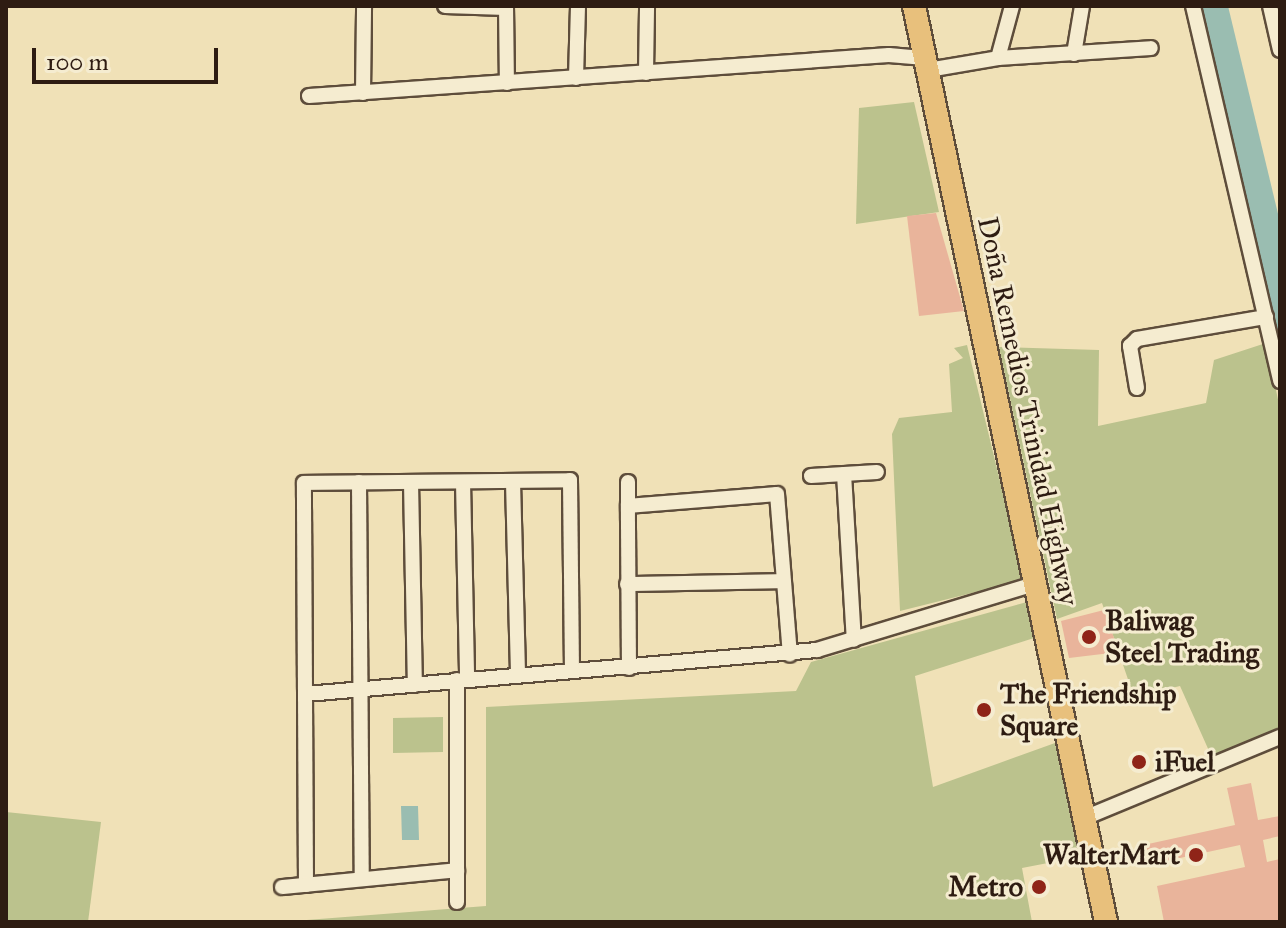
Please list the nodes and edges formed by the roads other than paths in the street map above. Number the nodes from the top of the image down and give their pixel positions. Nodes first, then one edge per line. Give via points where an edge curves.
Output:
1 (364, 6) edge
2 (445, 6) edge
3 (578, 6) edge
4 (647, 6) edge
5 (914, 6) edge
6 (1012, 6) edge
7 (1082, 6) edge
8 (1193, 6) edge
9 (1270, 6) edge
10 (506, 7) edge
11 (1151, 48) dead end
12 (1280, 50) edge
13 (1074, 54) junction
14 (998, 58) junction
15 (927, 64) junction
16 (646, 73) junction
17 (576, 78) junction
18 (507, 83) junction
19 (363, 93) junction
20 (309, 96) dead end
21 (1266, 317) junction
22 (1280, 381) edge
23 (1137, 388) dead end
24 (877, 472) dead end
25 (844, 474) junction
26 (811, 476) dead end
27 (359, 482) junction
28 (411, 482) junction
29 (463, 482) junction
30 (513, 482) junction
31 (628, 482) dead end
32 (628, 506) junction
33 (782, 581) junction
34 (627, 584) junction
35 (1034, 584) junction
36 (854, 640) junction
37 (790, 654) junction
38 (629, 668) junction
39 (572, 671) junction
40 (518, 675) junction
41 (462, 680) junction
42 (415, 685) junction
43 (363, 688) junction
44 (306, 694) junction
45 (1280, 737) edge
46 (1084, 818) junction
47 (457, 870) junction
48 (362, 879) junction
49 (306, 885) junction
50 (282, 887) dead end
51 (457, 902) dead end
52 (1106, 922) edge

1 - 19 street
2 - 10 street
3 - 17 street
4 - 16 street
5 - 15 highway, Doña Remedios Trinidad Highway
6 - 14 street
7 - 13 street
8 - 21 street
9 - 12 street
10 - 18 street
11 - 13 street
13 - 14 street
14 - 15 street
15 - 16 street via 889,55
15 - 35 highway, Doña Remedios Trinidad Highway
16 - 17 street
17 - 18 street
18 - 19 street
19 - 20 street
21 - 22 street
21 - 23 street via 1137,339 1130,346
24 - 25 street
25 - 26 street
25 - 36 street
27 - 28 street
27 - 43 street
27 - 44 street via 304,483
28 - 29 street
28 - 42 street
29 - 30 street
29 - 41 street
30 - 39 street via 570,480
30 - 40 street
31 - 32 street
32 - 33 street via 777,494
32 - 34 street
33 - 34 street
33 - 37 street
34 - 38 street
35 - 36 street
35 - 46 highway, Doña Remedios Trinidad Highway
36 - 37 street
37 - 38 street
38 - 39 street
39 - 40 street
40 - 41 street
41 - 42 street
41 - 47 street
42 - 43 street
43 - 44 street
43 - 48 street
44 - 49 street
45 - 46 street
46 - 52 highway, Doña Remedios Trinidad Highway
47 - 48 street
47 - 51 street
48 - 49 street
49 - 50 street

